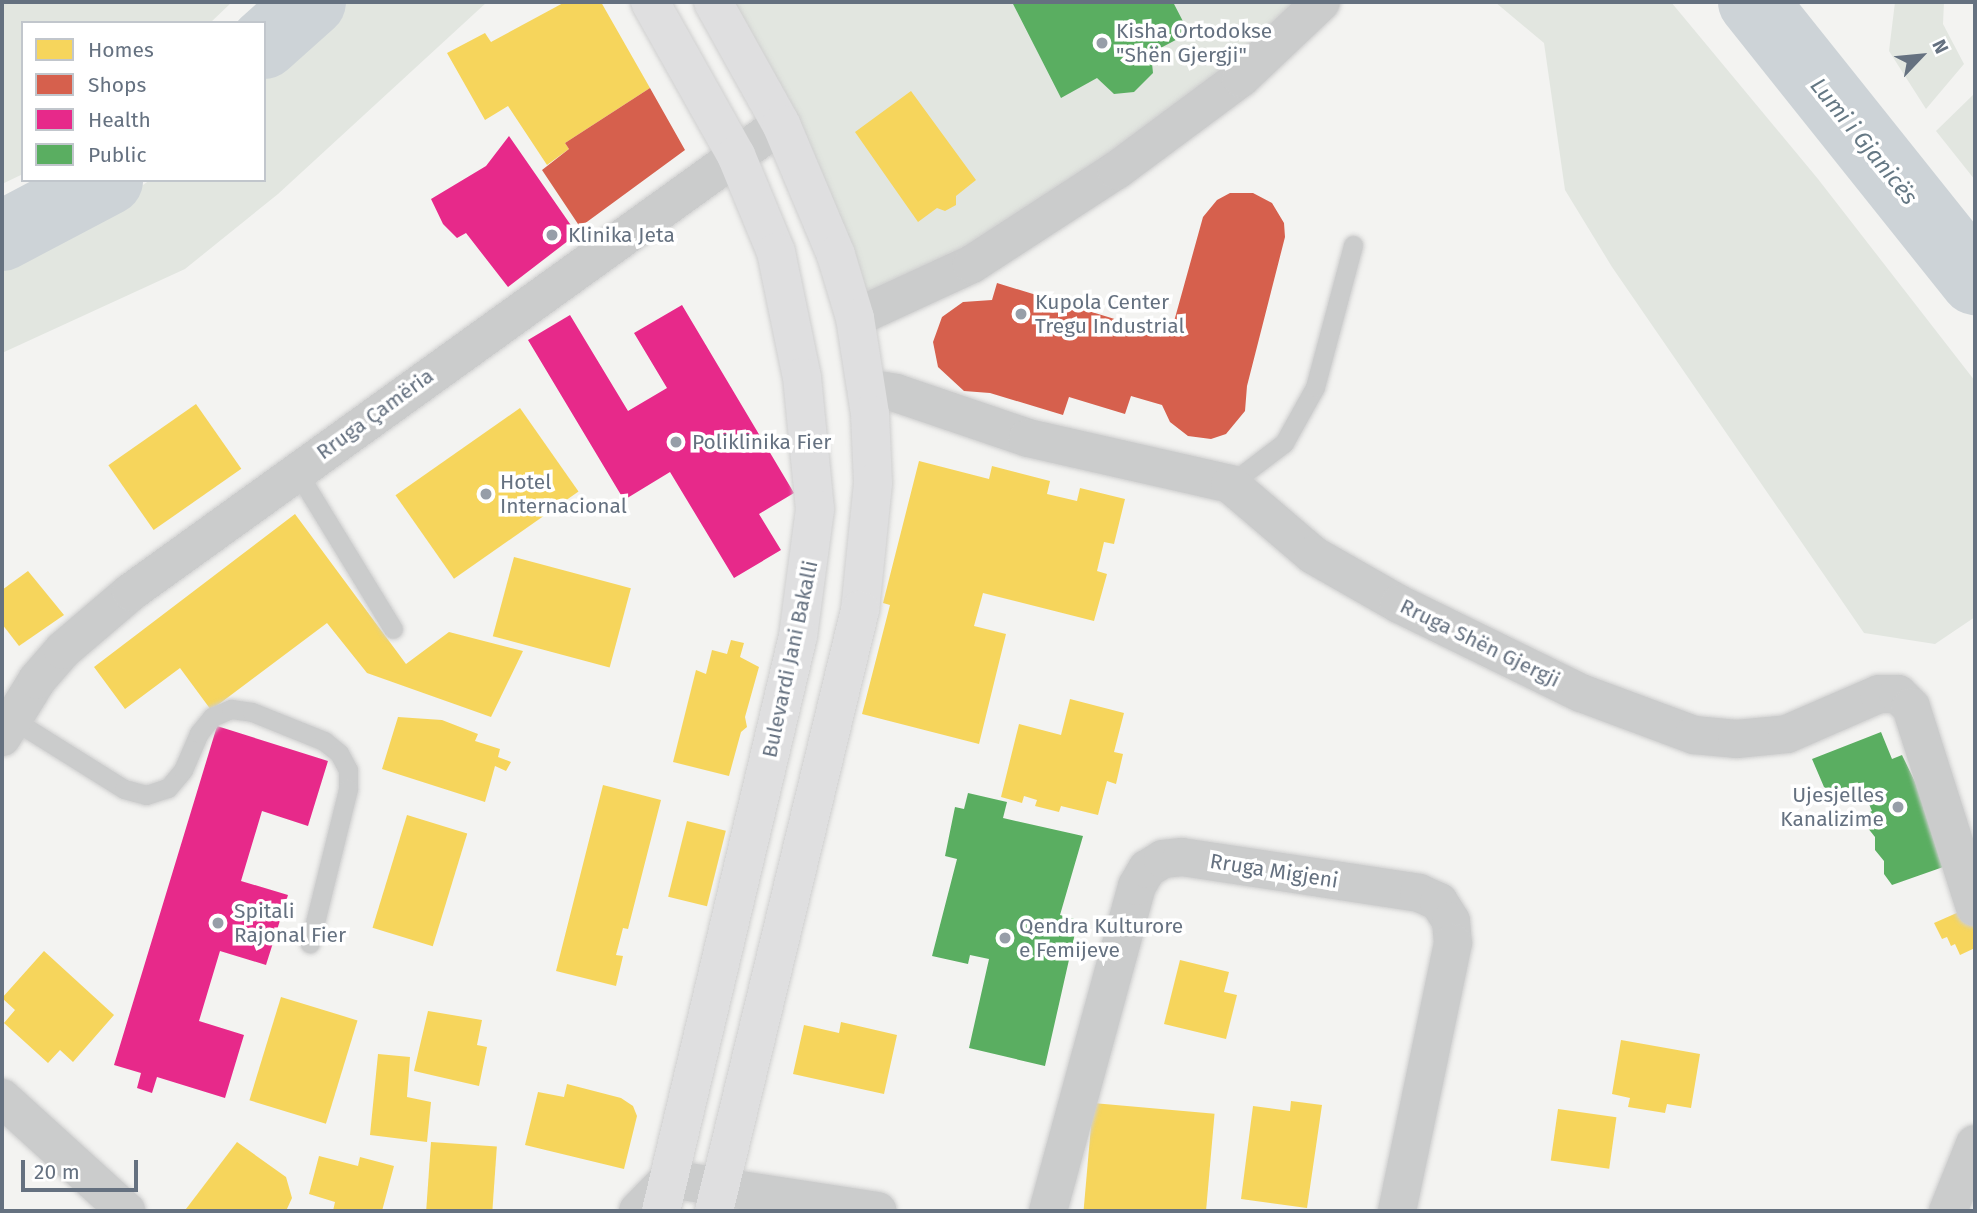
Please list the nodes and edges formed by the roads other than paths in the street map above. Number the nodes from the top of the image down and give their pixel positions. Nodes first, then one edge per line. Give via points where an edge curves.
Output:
1 (650, 2) edge
2 (713, 2) edge
3 (1321, 2) edge
4 (781, 124) junction
5 (736, 155) junction
6 (1353, 245) dead end
7 (855, 318) junction
8 (866, 388) junction
9 (296, 470) junction
10 (1230, 484) junction
11 (393, 629) dead end
12 (7, 728) edge
13 (1975, 907) edge
14 (310, 943) dead end
15 (2, 1098) edge
16 (1975, 1144) edge
17 (665, 1195) edge
18 (718, 1199) edge
19 (126, 1211) edge
20 (638, 1211) edge
21 (878, 1211) edge
22 (1048, 1211) edge
23 (1397, 1211) edge
24 (1948, 1211) edge

1 - 5 main road, Bulevardi Jani Bakalli
2 - 4 main road
3 - 7 street via 1241,78 1117,170 972,264
4 - 5 street, Rruga Çamëria
4 - 7 main road via 824,223
5 - 9 street, Rruga Çamëria
5 - 17 main road, Bulevardi Jani Bakalli via 760,208 787,290 811,442 814,532 798,636
6 - 10 lane via 1315,387 1284,443
7 - 8 main road
8 - 10 street, Rruga Shën Gjergji via 896,393 1028,438
8 - 18 main road via 872,507 860,610
9 - 11 lane
9 - 12 street, Rruga Çamëria via 85,630 37,680
10 - 13 street, Rruga Shën Gjergji via 1313,555 1399,604 1581,693 1693,735 1737,739 1787,734 1879,694 1898,694 1911,707
12 - 14 lane via 124,789 146,795 168,788 183,770 199,733 212,717 231,709 252,712 324,741 339,753 348,770 348,789
15 - 19 street
16 - 24 street
17 - 18 street
17 - 20 street
18 - 21 street
22 - 23 street, Rruga Migjeni via 1137,886 1147,870 1163,859 1182,857 1419,893 1439,902 1451,921 1453,943

